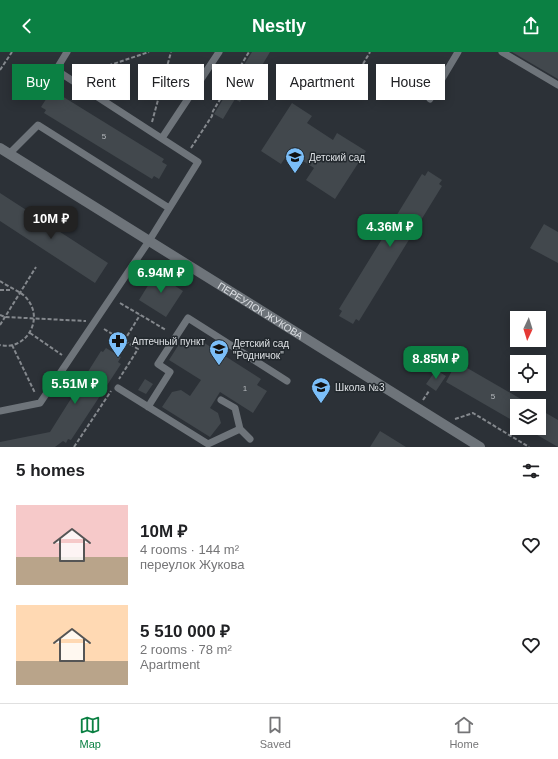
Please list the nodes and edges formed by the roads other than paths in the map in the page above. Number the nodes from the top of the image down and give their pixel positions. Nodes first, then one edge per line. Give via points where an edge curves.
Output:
1 (67, 52) edge
2 (219, 52) edge
3 (458, 52) edge
4 (502, 52) edge
5 (445, 74) edge
6 (558, 85) edge
7 (162, 138) junction
8 (0, 148) edge
9 (9, 154) junction
10 (169, 208) junction
11 (149, 241) junction
12 (287, 380) dead end
13 (118, 388) dead end
14 (221, 400) dead end
15 (148, 407) junction
16 (0, 411) edge
17 (240, 429) junction
18 (250, 439) dead end
19 (480, 447) edge

1 - 7 lane via 56,70
2 - 7 lane
3 - 5 lane
4 - 6 lane
7 - 10 lane via 198,162
8 - 9 street, ПЕРЕУЛОК ЖУКОВА
9 - 10 lane via 38,125
9 - 11 street, ПЕРЕУЛОК ЖУКОВА
10 - 11 lane
11 - 16 lane via 40,403
11 - 19 street, ПЕРЕУЛОК ЖУКОВА
12 - 15 lane via 188,318 158,364 170,372
13 - 15 lane
14 - 17 lane via 235,408
15 - 17 lane via 208,444
17 - 18 lane

